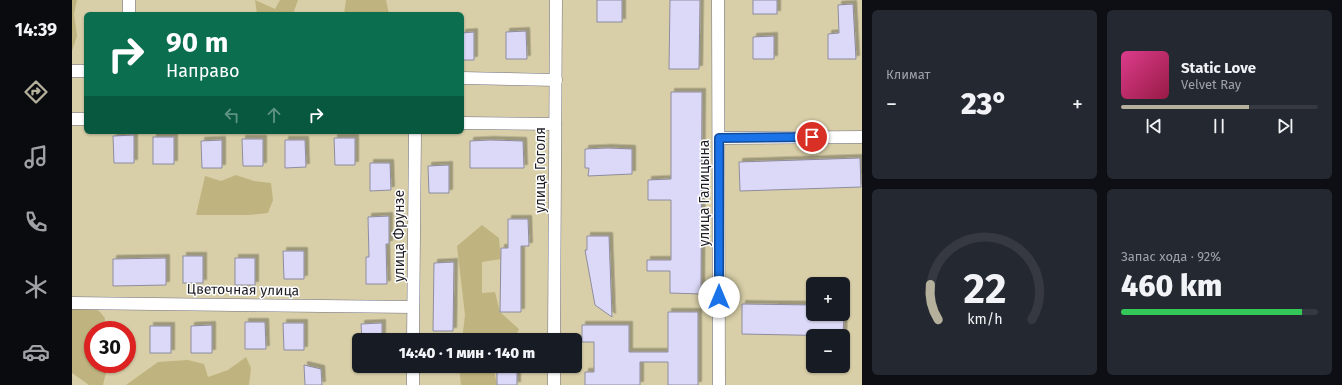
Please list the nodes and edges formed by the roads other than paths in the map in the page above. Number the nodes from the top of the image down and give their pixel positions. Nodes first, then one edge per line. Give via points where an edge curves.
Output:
1 (129, 0) edge
2 (556, 0) edge
3 (718, 0) edge
4 (129, 12) edge
5 (72, 71) edge
6 (84, 71) edge
7 (464, 78) edge
8 (556, 80) junction
9 (72, 119) edge
10 (84, 119) edge
11 (464, 123) edge
12 (555, 124) junction
13 (415, 134) edge
14 (862, 137) edge
15 (719, 138) junction
16 (72, 303) edge
17 (413, 307) junction
18 (413, 333) edge
19 (554, 333) edge
20 (413, 373) edge
21 (554, 373) edge
22 (413, 385) edge
23 (554, 385) edge
24 (719, 385) edge

1 - 4 street
2 - 8 street, улица Гоголя
3 - 15 street, улица Галицына
5 - 6 street
7 - 8 street
8 - 12 street, улица Гоголя
9 - 10 street
11 - 12 street
12 - 19 street, улица Гоголя
13 - 17 street, улица Фрунзе
14 - 15 street
15 - 24 street, улица Галицына
16 - 17 street, Цветочная улица
17 - 18 street, улица Фрунзе
20 - 22 street
21 - 23 street

